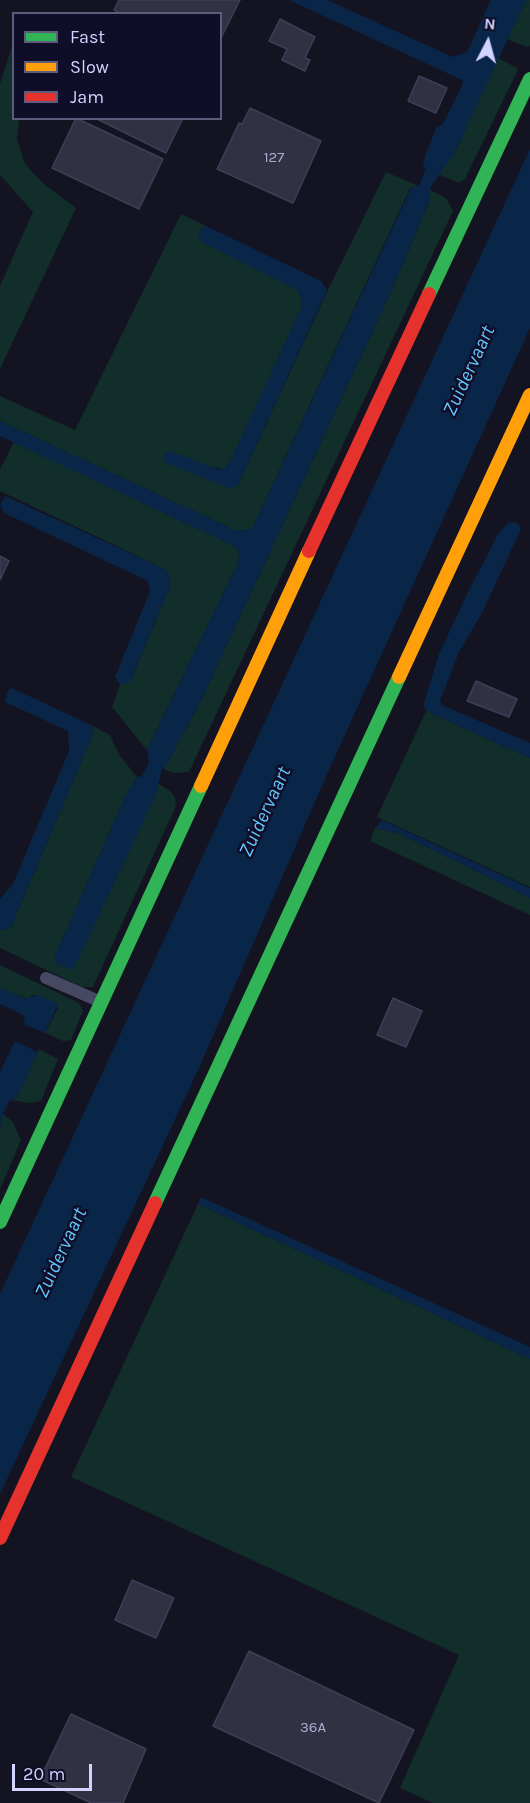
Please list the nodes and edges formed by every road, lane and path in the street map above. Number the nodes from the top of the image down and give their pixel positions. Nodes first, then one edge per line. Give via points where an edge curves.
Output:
1 (530, 79) edge
2 (530, 395) edge
3 (46, 978) dead end
4 (102, 1002) junction
5 (0, 1222) edge
6 (0, 1538) edge

1 - 4 street
2 - 6 street
3 - 4 lane
4 - 5 street

